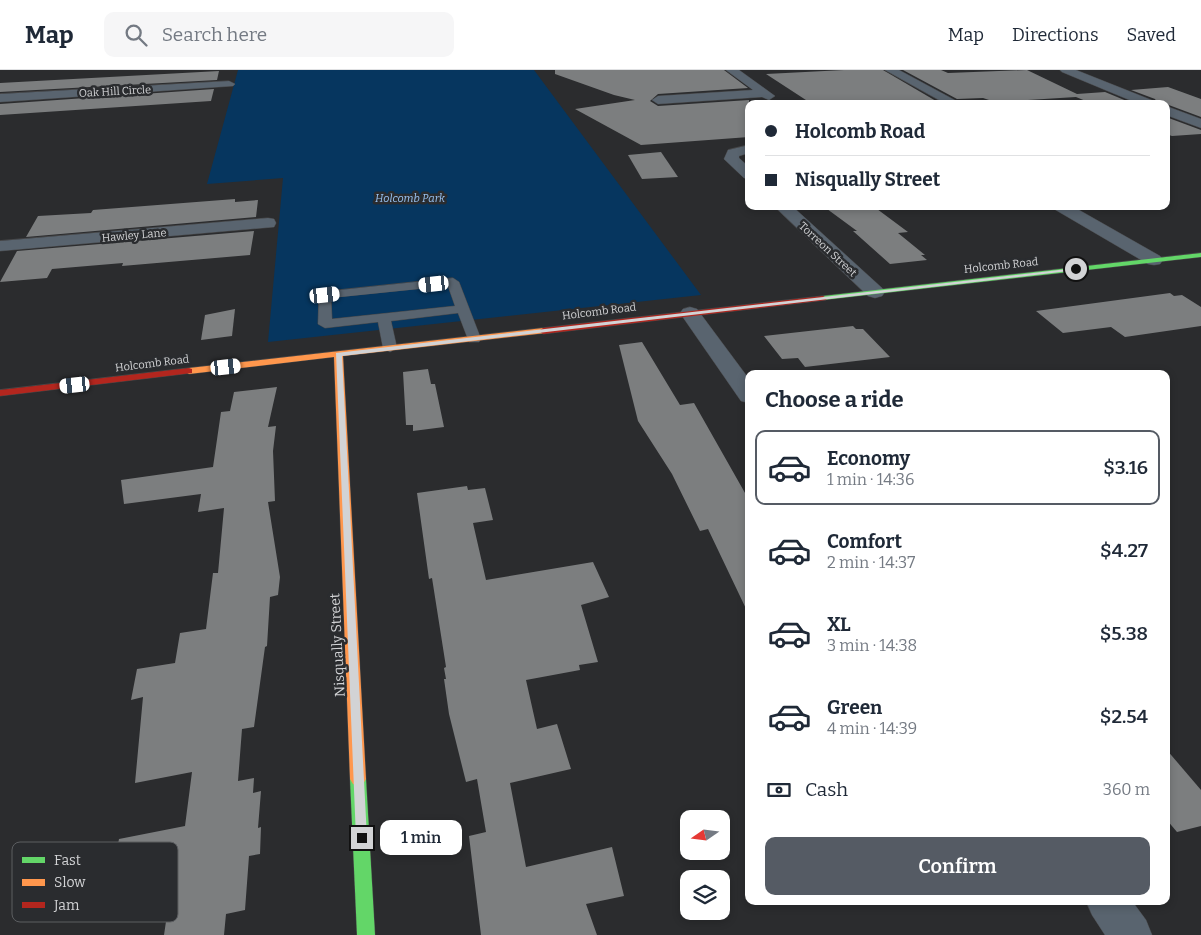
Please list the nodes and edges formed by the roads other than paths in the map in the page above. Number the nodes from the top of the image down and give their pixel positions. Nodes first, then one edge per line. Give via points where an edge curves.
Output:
1 (732, 70) edge
2 (890, 70) edge
3 (1066, 70) edge
4 (229, 84) dead end
5 (765, 93) junction
6 (0, 98) edge
7 (658, 100) dead end
8 (775, 100) edge
9 (948, 100) edge
10 (1140, 100) edge
11 (1170, 112) edge
12 (1201, 124) edge
13 (745, 150) edge
14 (745, 171) edge
15 (786, 210) edge
16 (1067, 210) edge
17 (268, 223) dead end
18 (0, 246) edge
19 (1201, 255) edge
20 (1154, 260) junction
21 (875, 292) junction
22 (463, 309) junction
23 (690, 313) junction
24 (384, 318) junction
25 (474, 339) junction
26 (390, 348) junction
27 (338, 354) junction
28 (745, 390) edge
29 (0, 394) edge
30 (1110, 905) edge
31 (366, 935) edge
32 (1130, 935) edge

1 - 5 street
2 - 9 street
3 - 10 street
4 - 6 street, Oak Hill Circle
5 - 7 street
5 - 8 street
11 - 12 street
13 - 14 street via 734,154 731,159
15 - 21 street, Torreon Street
16 - 20 street
17 - 18 street, Hawley Lane
19 - 20 street, Holcomb Road
20 - 21 street, Holcomb Road
21 - 23 street, Holcomb Road
22 - 24 lane
22 - 24 lane via 453,282 325,295 326,324
22 - 25 lane
23 - 25 street, Holcomb Road
23 - 28 street
24 - 26 lane
25 - 26 street, Holcomb Road
26 - 27 street, Holcomb Road
27 - 29 street, Holcomb Road
27 - 31 street, Nisqually Street
30 - 32 street

